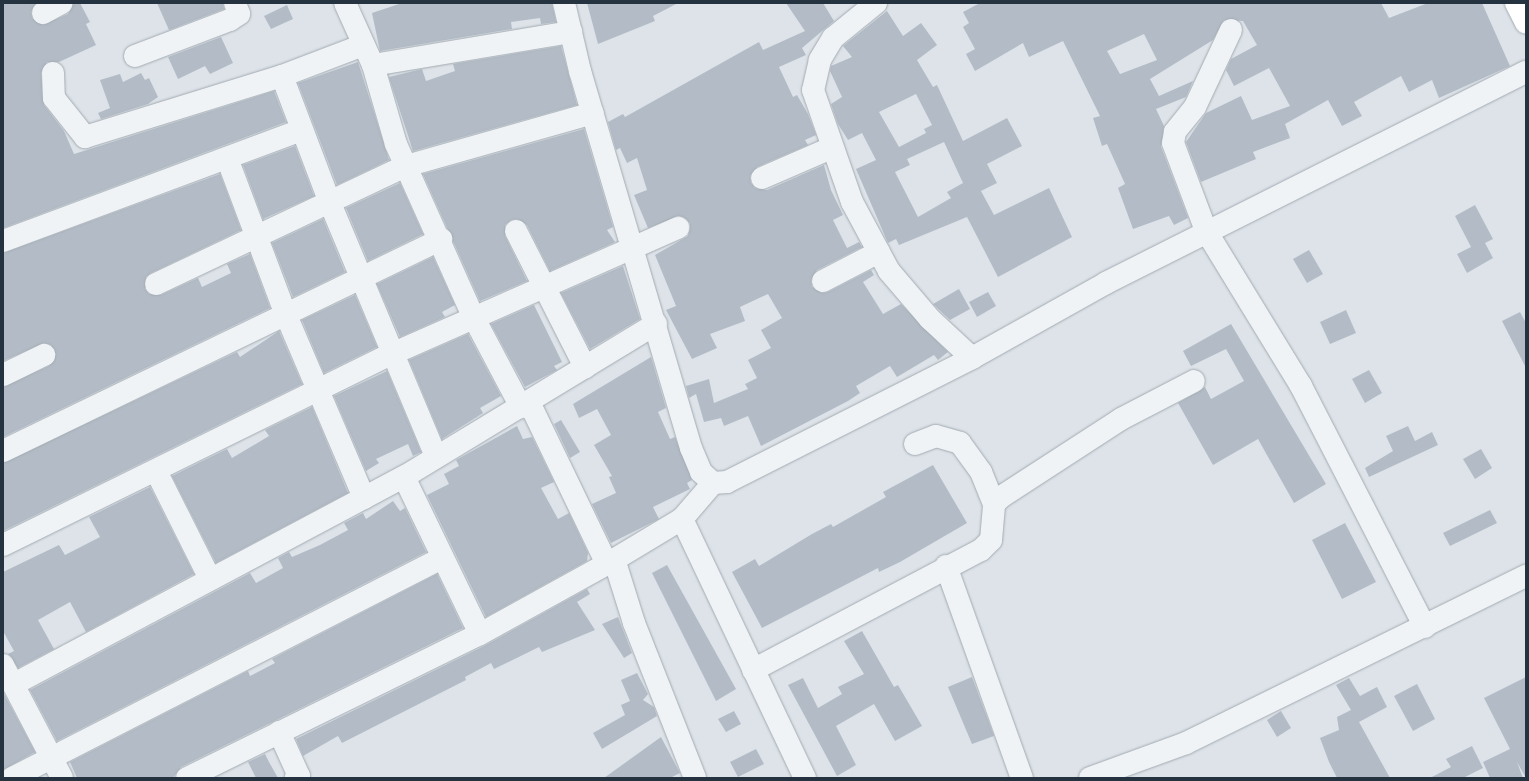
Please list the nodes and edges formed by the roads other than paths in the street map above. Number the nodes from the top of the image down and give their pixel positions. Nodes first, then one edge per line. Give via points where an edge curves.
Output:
1 (235, 3) edge
2 (345, 3) edge
3 (564, 3) edge
4 (876, 3) edge
5 (1516, 3) edge
6 (1526, 23) edge
7 (1231, 30) dead end
8 (570, 32) junction
9 (363, 45) junction
10 (135, 56) dead end
11 (372, 65) junction
12 (1526, 72) edge
13 (53, 74) dead end
14 (282, 76) junction
15 (593, 113) junction
16 (301, 130) junction
17 (831, 148) junction
18 (227, 158) junction
19 (406, 166) junction
20 (762, 178) dead end
21 (330, 203) junction
22 (678, 228) dead end
23 (516, 231) dead end
24 (1206, 231) junction
25 (258, 235) junction
26 (441, 239) junction
27 (3, 241) edge
28 (633, 247) junction
29 (879, 252) junction
30 (362, 275) junction
31 (824, 281) dead end
32 (156, 284) dead end
33 (546, 287) junction
34 (286, 316) junction
35 (474, 318) junction
36 (656, 324) junction
37 (392, 354) junction
38 (44, 355) dead end
39 (972, 358) junction
40 (584, 367) junction
41 (3, 375) edge
42 (1194, 381) dead end
43 (318, 392) junction
44 (525, 404) junction
45 (915, 444) dead end
46 (3, 451) edge
47 (436, 456) junction
48 (156, 471) junction
49 (404, 477) junction
50 (713, 483) junction
51 (364, 498) junction
52 (994, 504) junction
53 (682, 519) junction
54 (3, 545) edge
55 (442, 558) junction
56 (611, 562) junction
57 (946, 566) junction
58 (1526, 576) edge
59 (210, 579) junction
60 (1425, 627) junction
61 (480, 634) junction
62 (3, 665) edge
63 (753, 670) junction
64 (14, 684) junction
65 (279, 732) junction
66 (51, 758) junction
67 (12, 778) edge
68 (62, 778) edge
69 (187, 778) edge
70 (296, 778) edge
71 (695, 778) edge
72 (805, 778) edge
73 (1022, 778) edge
74 (1090, 778) edge

1 - 10 street via 238,14 230,20
2 - 9 street
3 - 8 street
4 - 17 street via 834,38 820,60 813,90 825,116
5 - 6 main road
7 - 24 street via 1195,107 1175,132 1173,143
8 - 11 street
8 - 15 street
9 - 11 street
9 - 14 street
11 - 19 street via 396,144
12 - 24 street
13 - 14 street via 54,98 85,137
14 - 16 street
15 - 19 street
15 - 28 street
16 - 18 street
16 - 21 street
17 - 20 street
17 - 29 street via 852,202
18 - 25 street
18 - 27 street
19 - 21 street
19 - 26 street
21 - 25 street
21 - 30 street
22 - 28 street
23 - 33 street
24 - 39 street
24 - 60 street via 1301,386
25 - 32 street
25 - 34 street
26 - 30 street
26 - 35 street
28 - 33 street
28 - 36 street
29 - 31 street
29 - 39 street via 889,271 930,319
30 - 34 street
30 - 37 street
33 - 35 street
33 - 40 street
34 - 43 street
34 - 46 street
35 - 37 street
35 - 44 street
36 - 40 street
36 - 50 street via 691,448 701,472
37 - 43 street
37 - 47 street
38 - 41 street
39 - 50 street via 726,482
40 - 44 street
42 - 52 street via 1121,419
43 - 48 street
43 - 51 street
44 - 47 street
44 - 56 street
45 - 52 street via 936,436 960,443 981,472
47 - 49 street
48 - 54 street
48 - 59 street
49 - 51 street
49 - 55 street
50 - 53 street
51 - 59 street
52 - 57 street via 991,540 981,550
53 - 56 street
53 - 63 street
55 - 61 street
55 - 66 street
56 - 61 street
56 - 71 street
57 - 63 street
57 - 73 street
58 - 60 street
59 - 64 street
60 - 74 street via 1186,743
61 - 65 street
62 - 64 street
63 - 72 street
64 - 66 street
65 - 69 street
65 - 70 street via 300,776
66 - 67 street
66 - 68 street

